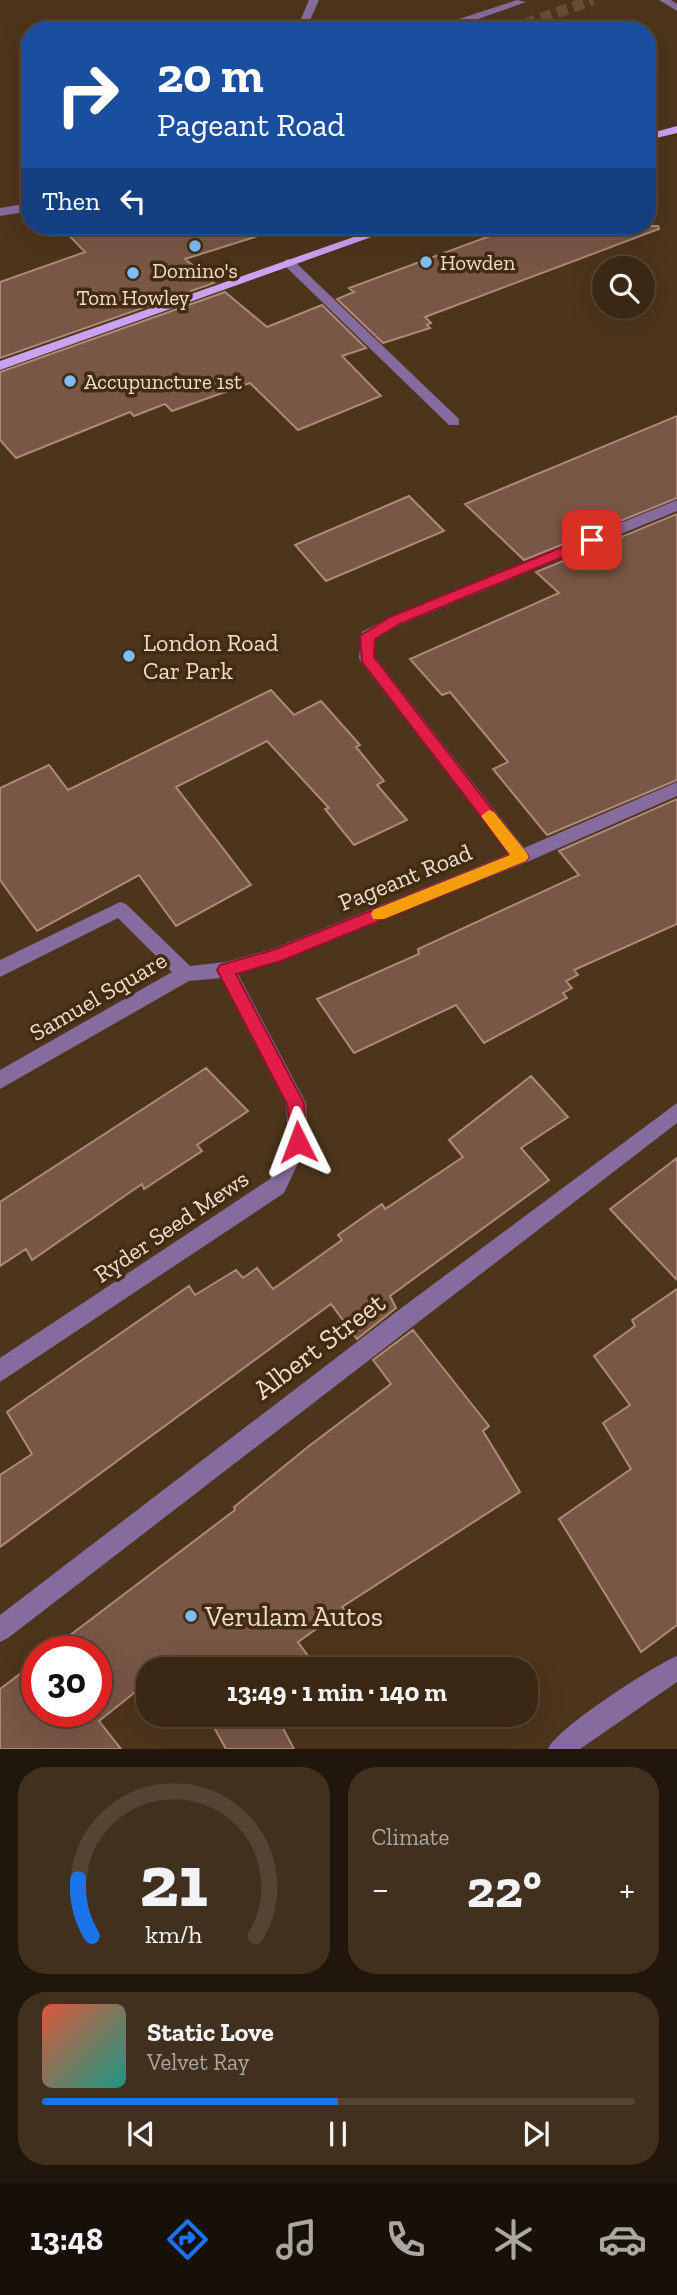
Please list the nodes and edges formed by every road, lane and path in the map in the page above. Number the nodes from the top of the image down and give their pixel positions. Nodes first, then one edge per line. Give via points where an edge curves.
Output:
1 (664, 0) edge
2 (521, 2) dead end
3 (312, 3) edge
4 (677, 8) edge
5 (304, 21) edge
6 (463, 21) edge
7 (677, 129) edge
8 (656, 135) edge
9 (21, 208) edge
10 (0, 212) edge
11 (370, 235) edge
12 (289, 263) junction
13 (0, 366) edge
14 (454, 422) dead end
15 (677, 505) edge
16 (677, 789) edge
17 (521, 857) junction
18 (0, 969) edge
19 (226, 970) junction
20 (186, 974) junction
21 (0, 1080) edge
22 (677, 1112) edge
23 (0, 1371) edge
24 (0, 1630) edge
25 (677, 1668) edge
26 (560, 1749) edge

1 - 4 street
2 - 6 street
3 - 5 street
7 - 8 main road
9 - 10 street
11 - 12 main road
12 - 13 main road
12 - 14 street
15 - 17 street via 368,636 367,658
16 - 17 street, Pageant Road
17 - 19 street, Pageant Road via 275,956
18 - 20 street via 120,909
19 - 20 street, Samuel Square
19 - 23 street, Ryder Seed Mews via 296,1103 298,1142 277,1186
20 - 21 street, Samuel Square
22 - 24 street, Albert Street
25 - 26 street

